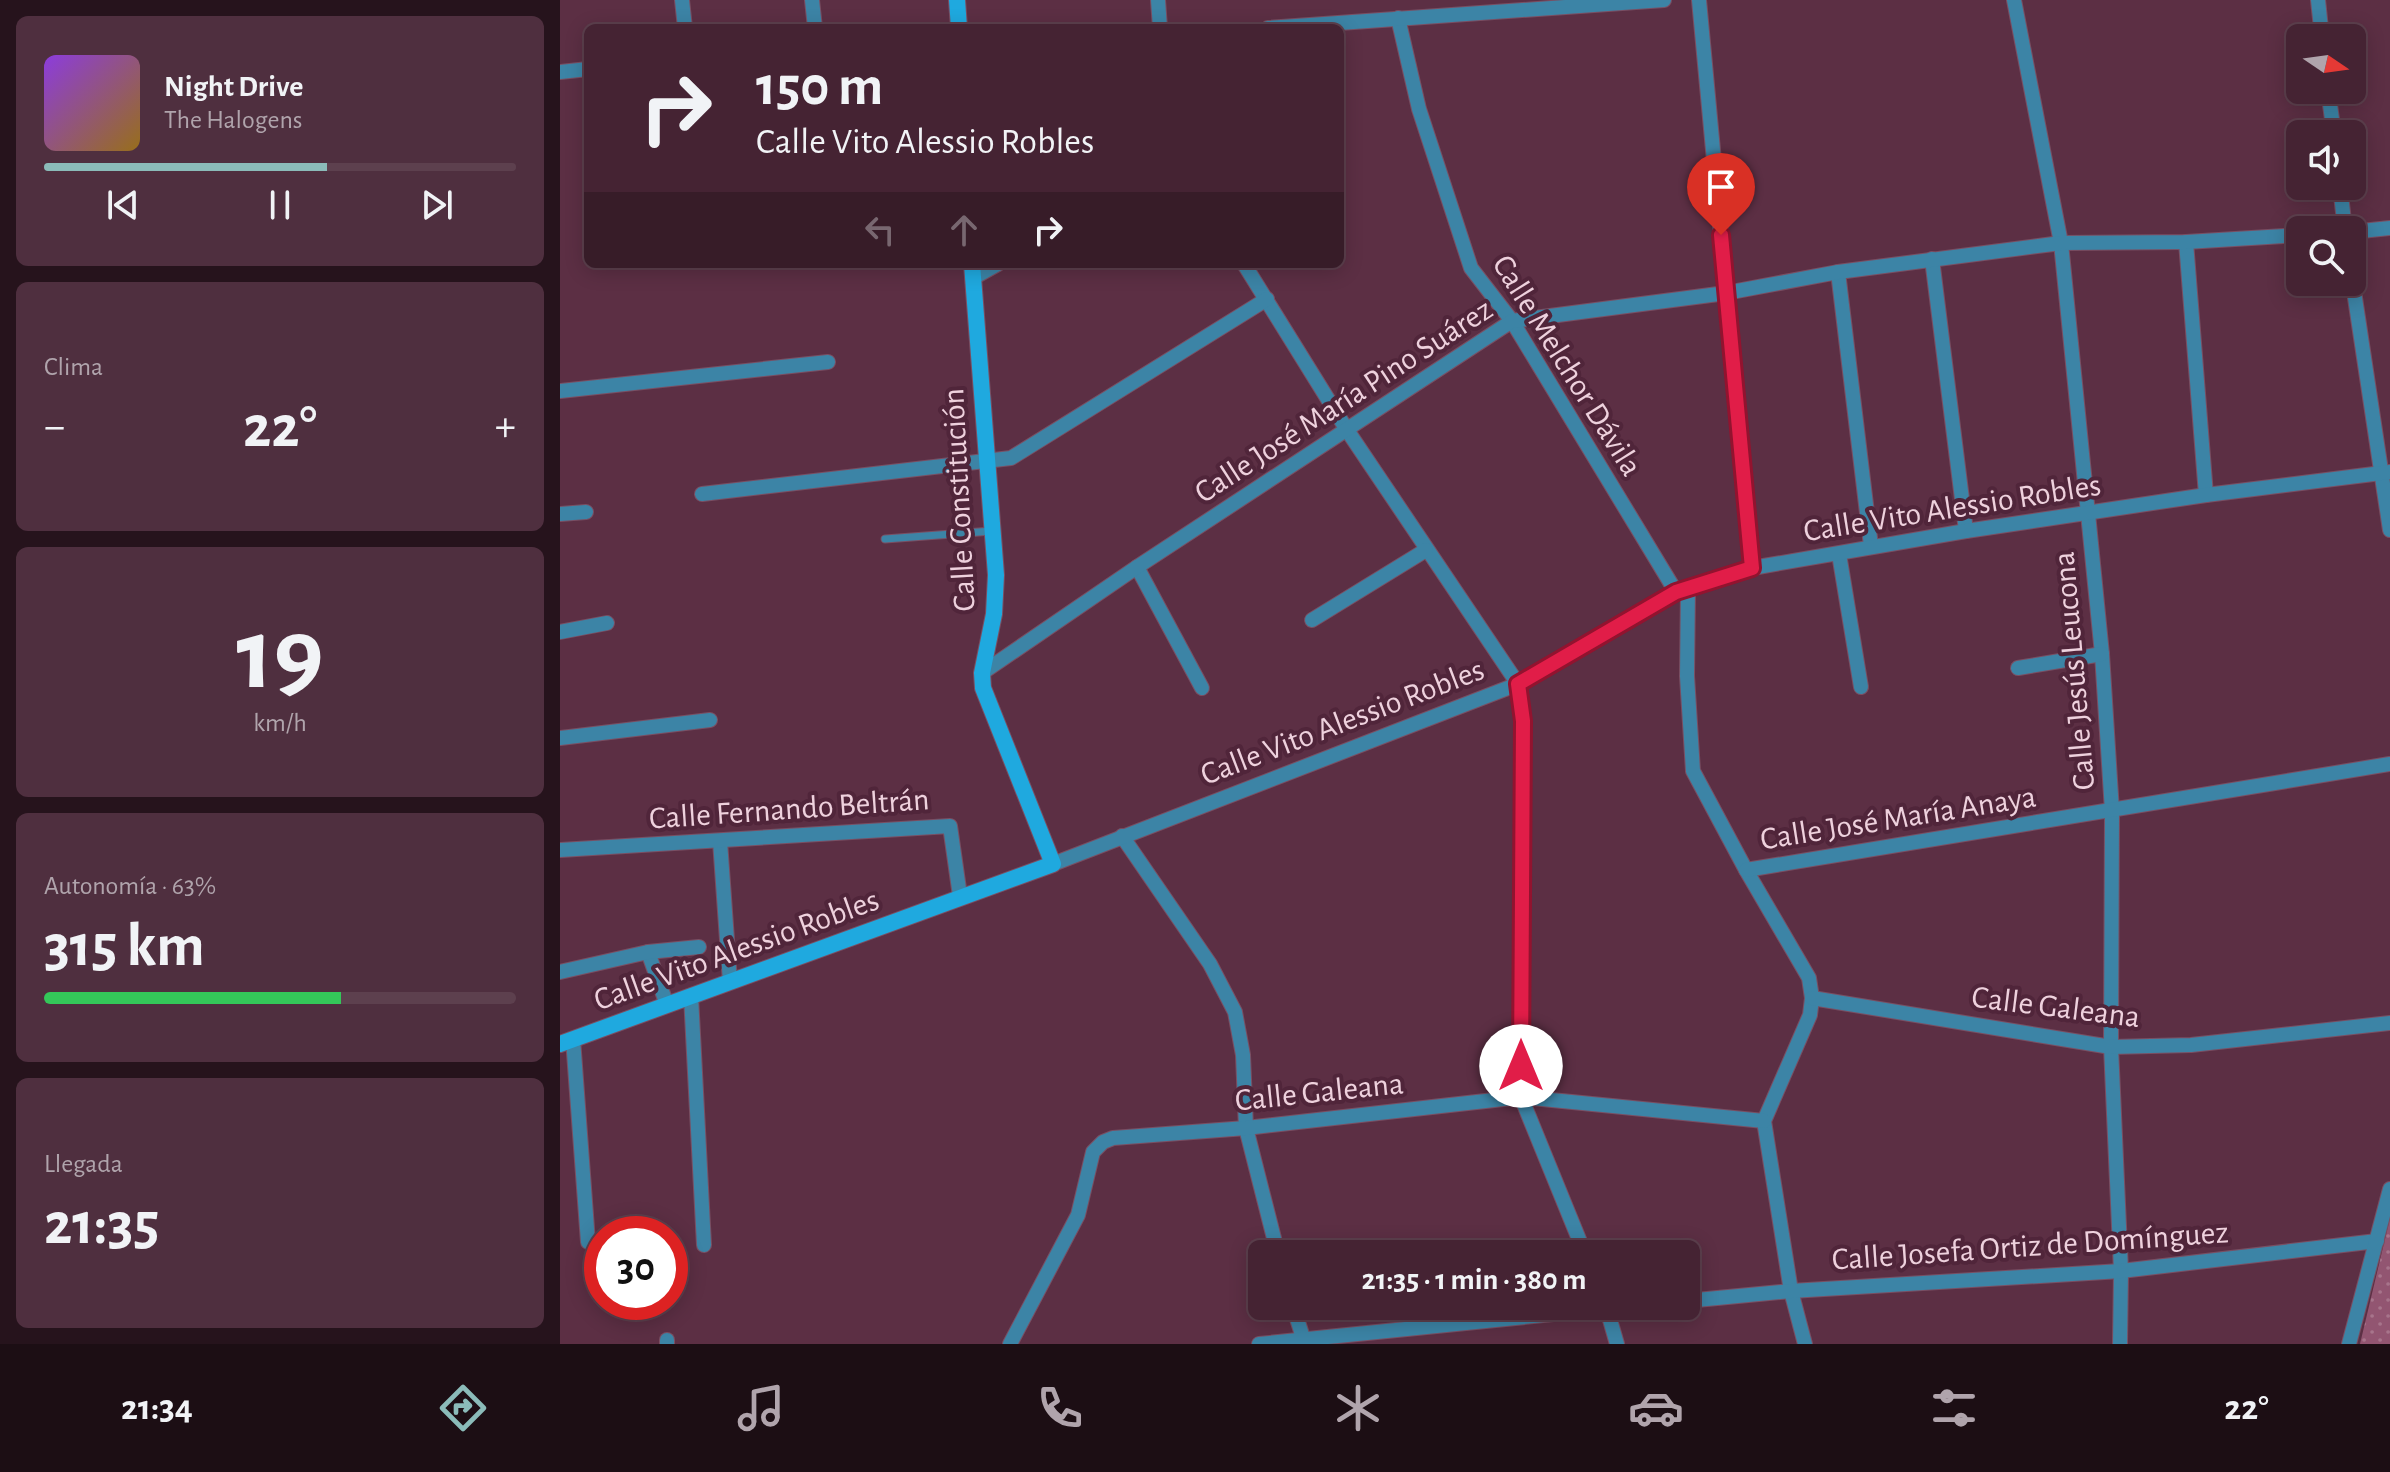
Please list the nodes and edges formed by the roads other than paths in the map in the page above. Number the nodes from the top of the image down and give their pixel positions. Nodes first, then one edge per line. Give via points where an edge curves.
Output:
1 (682, 0) edge
2 (812, 0) edge
3 (957, 0) edge
4 (1158, 0) edge
5 (1664, 0) edge
6 (1699, 0) edge
7 (2014, 0) edge
8 (2318, 0) edge
9 (1398, 18) junction
10 (685, 24) edge
11 (815, 24) edge
12 (959, 24) edge
13 (1160, 24) edge
14 (1327, 24) edge
15 (2321, 24) edge
16 (584, 69) edge
17 (560, 72) edge
18 (2390, 228) edge
19 (2366, 231) edge
20 (2286, 236) edge
21 (2186, 242) junction
22 (2061, 243) junction
23 (1932, 259) junction
24 (1247, 268) edge
25 (973, 271) edge
26 (1838, 272) junction
27 (1726, 293) junction
28 (2355, 296) edge
29 (1267, 299) junction
30 (1512, 321) junction
31 (828, 362) dead end
32 (560, 391) edge
33 (1347, 430) junction
34 (987, 461) junction
35 (2385, 473) edge
36 (702, 494) dead end
37 (2206, 495) junction
38 (586, 512) dead end
39 (2088, 513) junction
40 (560, 514) edge
41 (2390, 530) edge
42 (992, 531) junction
43 (1966, 531) junction
44 (885, 539) dead end
45 (1871, 546) junction
46 (1426, 550) junction
47 (1839, 554) junction
48 (1137, 567) junction
49 (1752, 568) junction
50 (1682, 590) junction
51 (1312, 620) dead end
52 (607, 623) dead end
53 (560, 632) edge
54 (2102, 654) junction
55 (2018, 668) dead end
56 (982, 673) junction
57 (1518, 684) junction
58 (1861, 687) dead end
59 (1202, 688) dead end
60 (710, 720) dead end
61 (560, 738) edge
62 (2390, 764) edge
63 (2112, 811) junction
64 (1122, 836) junction
65 (720, 841) junction
66 (560, 850) edge
67 (1053, 864) junction
68 (1746, 870) junction
69 (960, 896) junction
70 (699, 947) dead end
71 (648, 952) junction
72 (560, 972) edge
73 (730, 982) junction
74 (691, 996) junction
75 (1812, 998) junction
76 (667, 1005) junction
77 (2390, 1023) edge
78 (566, 1042) edge
79 (2111, 1047) junction
80 (1521, 1097) junction
81 (1764, 1121) junction
82 (1246, 1128) junction
83 (2390, 1189) edge
84 (585, 1216) edge
85 (1274, 1240) edge
86 (1579, 1240) edge
87 (2377, 1241) junction
88 (704, 1245) dead end
89 (2121, 1271) junction
90 (1791, 1291) junction
91 (1700, 1300) edge
92 (1297, 1320) edge
93 (1494, 1320) edge
94 (1610, 1320) edge
95 (1304, 1342) edge
96 (1010, 1344) edge
97 (1259, 1344) edge
98 (1617, 1344) edge
99 (1805, 1344) edge
100 (2120, 1344) edge
101 (2349, 1344) edge

1 - 10 street
2 - 11 street
3 - 12 street
4 - 13 street
5 - 9 street
6 - 27 street
7 - 22 street, Calle Jesús Leucona
8 - 15 street
9 - 14 street
9 - 30 street, Calle Melchor Dávila via 1419,109 1471,268
16 - 17 street
18 - 19 street
20 - 21 street, Calle José María Pino Suárez
21 - 22 street, Calle José María Pino Suárez
21 - 37 street
22 - 23 street, Calle José María Pino Suárez
22 - 39 street, Calle Jesús Leucona
23 - 26 street, Calle José María Pino Suárez
23 - 43 street
24 - 29 street
25 - 34 street, Calle Constitución
26 - 27 street, Calle José María Pino Suárez
26 - 45 street
27 - 30 street, Calle José María Pino Suárez
27 - 49 street
28 - 35 street
29 - 33 street
29 - 34 street via 1017,456
30 - 33 street, Calle José María Pino Suárez
30 - 50 street, Calle Melchor Dávila
31 - 32 street
33 - 46 street
33 - 48 street, Calle José María Pino Suárez
34 - 36 street
34 - 42 street, Calle Constitución
35 - 37 street, Calle Vito Alessio Robles
35 - 41 street
37 - 39 street, Calle Vito Alessio Robles
38 - 40 street
39 - 43 street, Calle Vito Alessio Robles
39 - 54 street, Calle Jesús Leucona
42 - 44 lane
42 - 56 street, Calle Constitución via 994,614
43 - 45 street, Calle Vito Alessio Robles
45 - 47 street, Calle Vito Alessio Robles
46 - 51 street
46 - 57 street
47 - 49 street, Calle Vito Alessio Robles
47 - 58 street
48 - 56 street, Calle José María Pino Suárez
48 - 59 street
49 - 50 street, Calle Vito Alessio Robles
50 - 57 street, Calle Vito Alessio Robles
50 - 68 street via 1693,771
52 - 53 street
54 - 55 street
54 - 63 street, Calle Jesús Leucona
56 - 67 street, Calle Constitución via 983,688
57 - 64 street, Calle Vito Alessio Robles
57 - 80 street via 1523,721
60 - 61 street
62 - 63 street, Calle José María Anaya
63 - 68 street, Calle José María Anaya
63 - 79 street, Calle Jesús Leucona
64 - 67 street, Calle Vito Alessio Robles
64 - 82 street via 1210,964 1235,1012
65 - 66 street, Calle Fernando Beltrán
65 - 69 street, Calle Fernando Beltrán via 950,826
65 - 73 street
67 - 69 street, Calle Vito Alessio Robles
68 - 75 street via 1802,963
69 - 73 street, Calle Vito Alessio Robles
70 - 71 street
71 - 72 street
71 - 76 street
73 - 74 street, Calle Vito Alessio Robles
74 - 76 street, Calle Vito Alessio Robles
74 - 88 street
75 - 79 street, Calle Galeana
75 - 81 street via 1803,1036
76 - 78 street, Calle Vito Alessio Robles
77 - 79 street, Calle Galeana via 2191,1045
78 - 84 street
79 - 89 street, Calle Jesús Leucona
80 - 81 street, Calle Galeana
80 - 82 street, Calle Galeana
80 - 86 street
81 - 90 street
82 - 85 street
82 - 96 street, Calle Galeana via 1103,1142 1093,1152 1078,1215
83 - 87 street
87 - 89 street, Calle Josefa Ortiz de Domínguez
87 - 101 street
89 - 90 street, Calle Josefa Ortiz de Domínguez
89 - 100 street, Calle Jesús Leucona
90 - 91 street, Calle Josefa Ortiz de Domínguez
90 - 99 street
92 - 95 street
93 - 95 street
94 - 98 street
95 - 97 street

